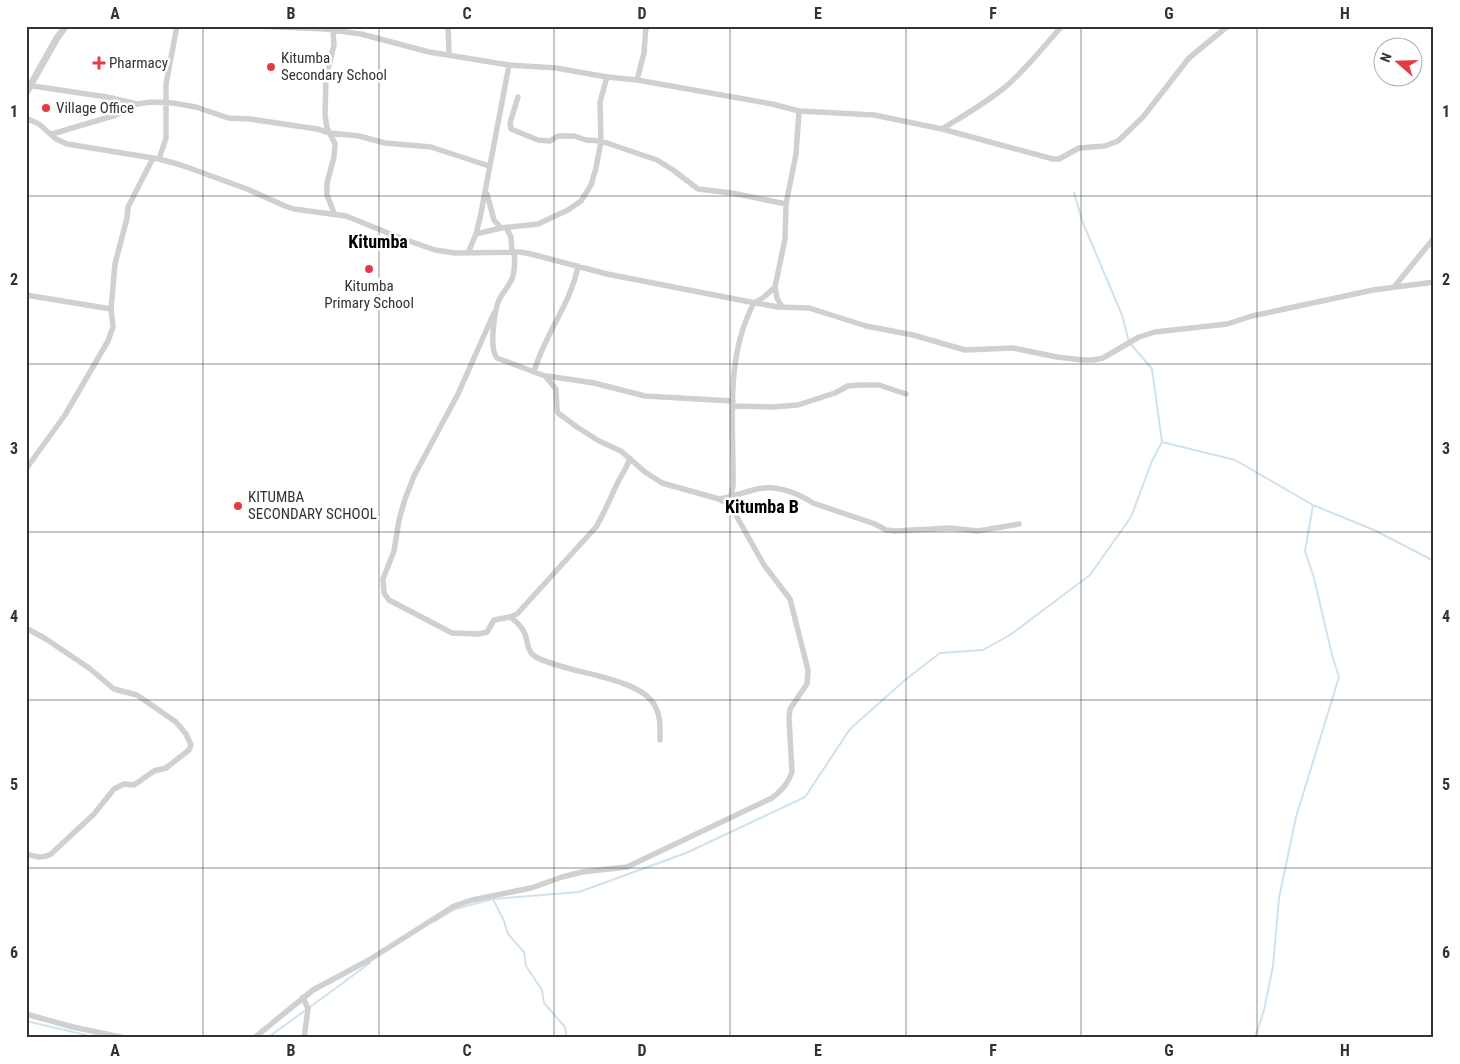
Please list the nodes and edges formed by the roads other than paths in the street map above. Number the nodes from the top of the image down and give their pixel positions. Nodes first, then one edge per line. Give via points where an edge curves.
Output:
1 (66, 26) edge
2 (177, 26) edge
3 (257, 26) edge
4 (448, 26) edge
5 (646, 26) edge
6 (1062, 26) edge
7 (1228, 26) edge
8 (317, 27) edge
9 (332, 30) junction
10 (449, 54) junction
11 (509, 65) junction
12 (606, 77) junction
13 (637, 80) junction
14 (28, 88) edge
15 (518, 97) dead end
16 (165, 102) junction
17 (137, 104) junction
18 (799, 111) junction
19 (26, 118) edge
20 (942, 129) junction
21 (330, 133) junction
22 (52, 134) junction
23 (601, 141) junction
24 (153, 158) junction
25 (160, 159) junction
26 (489, 166) junction
27 (486, 188) junction
28 (786, 204) junction
29 (334, 213) junction
30 (503, 228) junction
31 (476, 234) junction
32 (1434, 238) edge
33 (513, 252) junction
34 (468, 253) junction
35 (578, 266) junction
36 (1434, 282) edge
37 (774, 287) junction
38 (1394, 287) junction
39 (26, 295) edge
40 (754, 303) junction
41 (782, 307) junction
42 (111, 309) junction
43 (496, 309) junction
44 (534, 372) junction
45 (545, 376) junction
46 (906, 394) dead end
47 (733, 403) junction
48 (630, 458) junction
49 (26, 469) edge
50 (731, 497) junction
51 (719, 499) junction
52 (731, 507) junction
53 (1019, 524) dead end
54 (510, 617) junction
55 (26, 628) edge
56 (660, 740) dead end
57 (26, 854) edge
58 (303, 997) junction
59 (26, 1014) edge
60 (125, 1038) edge
61 (254, 1038) edge
62 (304, 1038) edge

1 - 14 street
2 - 16 street
3 - 8 street
4 - 10 street
5 - 13 street
6 - 20 street via 1004,88
7 - 20 street via 1190,58 1143,117 1111,144 1080,148 1053,159
8 - 9 street
9 - 10 street
9 - 21 street via 334,45 326,77 326,122
10 - 11 street
11 - 12 street via 556,68
11 - 26 street
12 - 13 street
12 - 23 street via 600,102
13 - 18 street
14 - 17 street via 59,89
15 - 23 street via 510,123 511,129 519,134 547,141 567,136
16 - 17 street
16 - 21 street via 228,118
16 - 25 street via 167,131
17 - 22 street via 116,115
18 - 20 street via 874,115
18 - 28 street via 796,154
19 - 22 street
21 - 26 street via 431,147
21 - 29 street via 335,149 327,183
22 - 24 street via 67,144
23 - 28 street via 657,160 698,189
23 - 30 street via 591,185 580,202 543,223
24 - 25 street
24 - 42 street via 128,207 115,264
25 - 29 street via 218,177 294,209
26 - 27 street
27 - 30 street via 494,220
27 - 31 street
28 - 37 street via 785,238
29 - 34 street via 426,247
30 - 31 street
30 - 33 street via 512,240
31 - 34 street
32 - 38 street
33 - 34 street
33 - 35 street
33 - 43 street via 513,276
35 - 40 street
35 - 44 street via 574,283
36 - 38 street
37 - 40 street
37 - 41 street
38 - 41 street via 1227,324 1155,332 1093,360 1068,359 1013,348 965,350 866,326 809,308
39 - 42 street
40 - 41 street
40 - 47 street via 743,329 734,373
42 - 49 street via 113,327 108,341 61,421
43 - 44 street via 494,354 501,360
43 - 54 street via 446,420 414,476 399,520 383,586 389,600 452,633 487,632 494,620
44 - 45 street
45 - 47 street via 594,383 645,396
45 - 48 street via 556,389 558,413
46 - 47 street via 878,385 859,385 798,405 772,407
47 - 50 street
48 - 51 street via 662,483
48 - 54 street via 596,527 517,614
50 - 51 street
50 - 52 street
50 - 53 street via 758,489 778,489 895,531 950,528 978,531
51 - 52 street
52 - 58 street via 764,565 790,599 808,670 807,684 790,709 792,772 787,785 772,798 627,867 576,874 454,906
54 - 56 street via 525,634 527,645 536,657 645,693 656,708
55 - 57 street via 89,668 114,689 137,695 176,722 191,746 166,768 154,771 134,785 124,784 114,790 94,814 51,854 44,857
58 - 61 street
58 - 62 street via 308,1009
59 - 60 street

